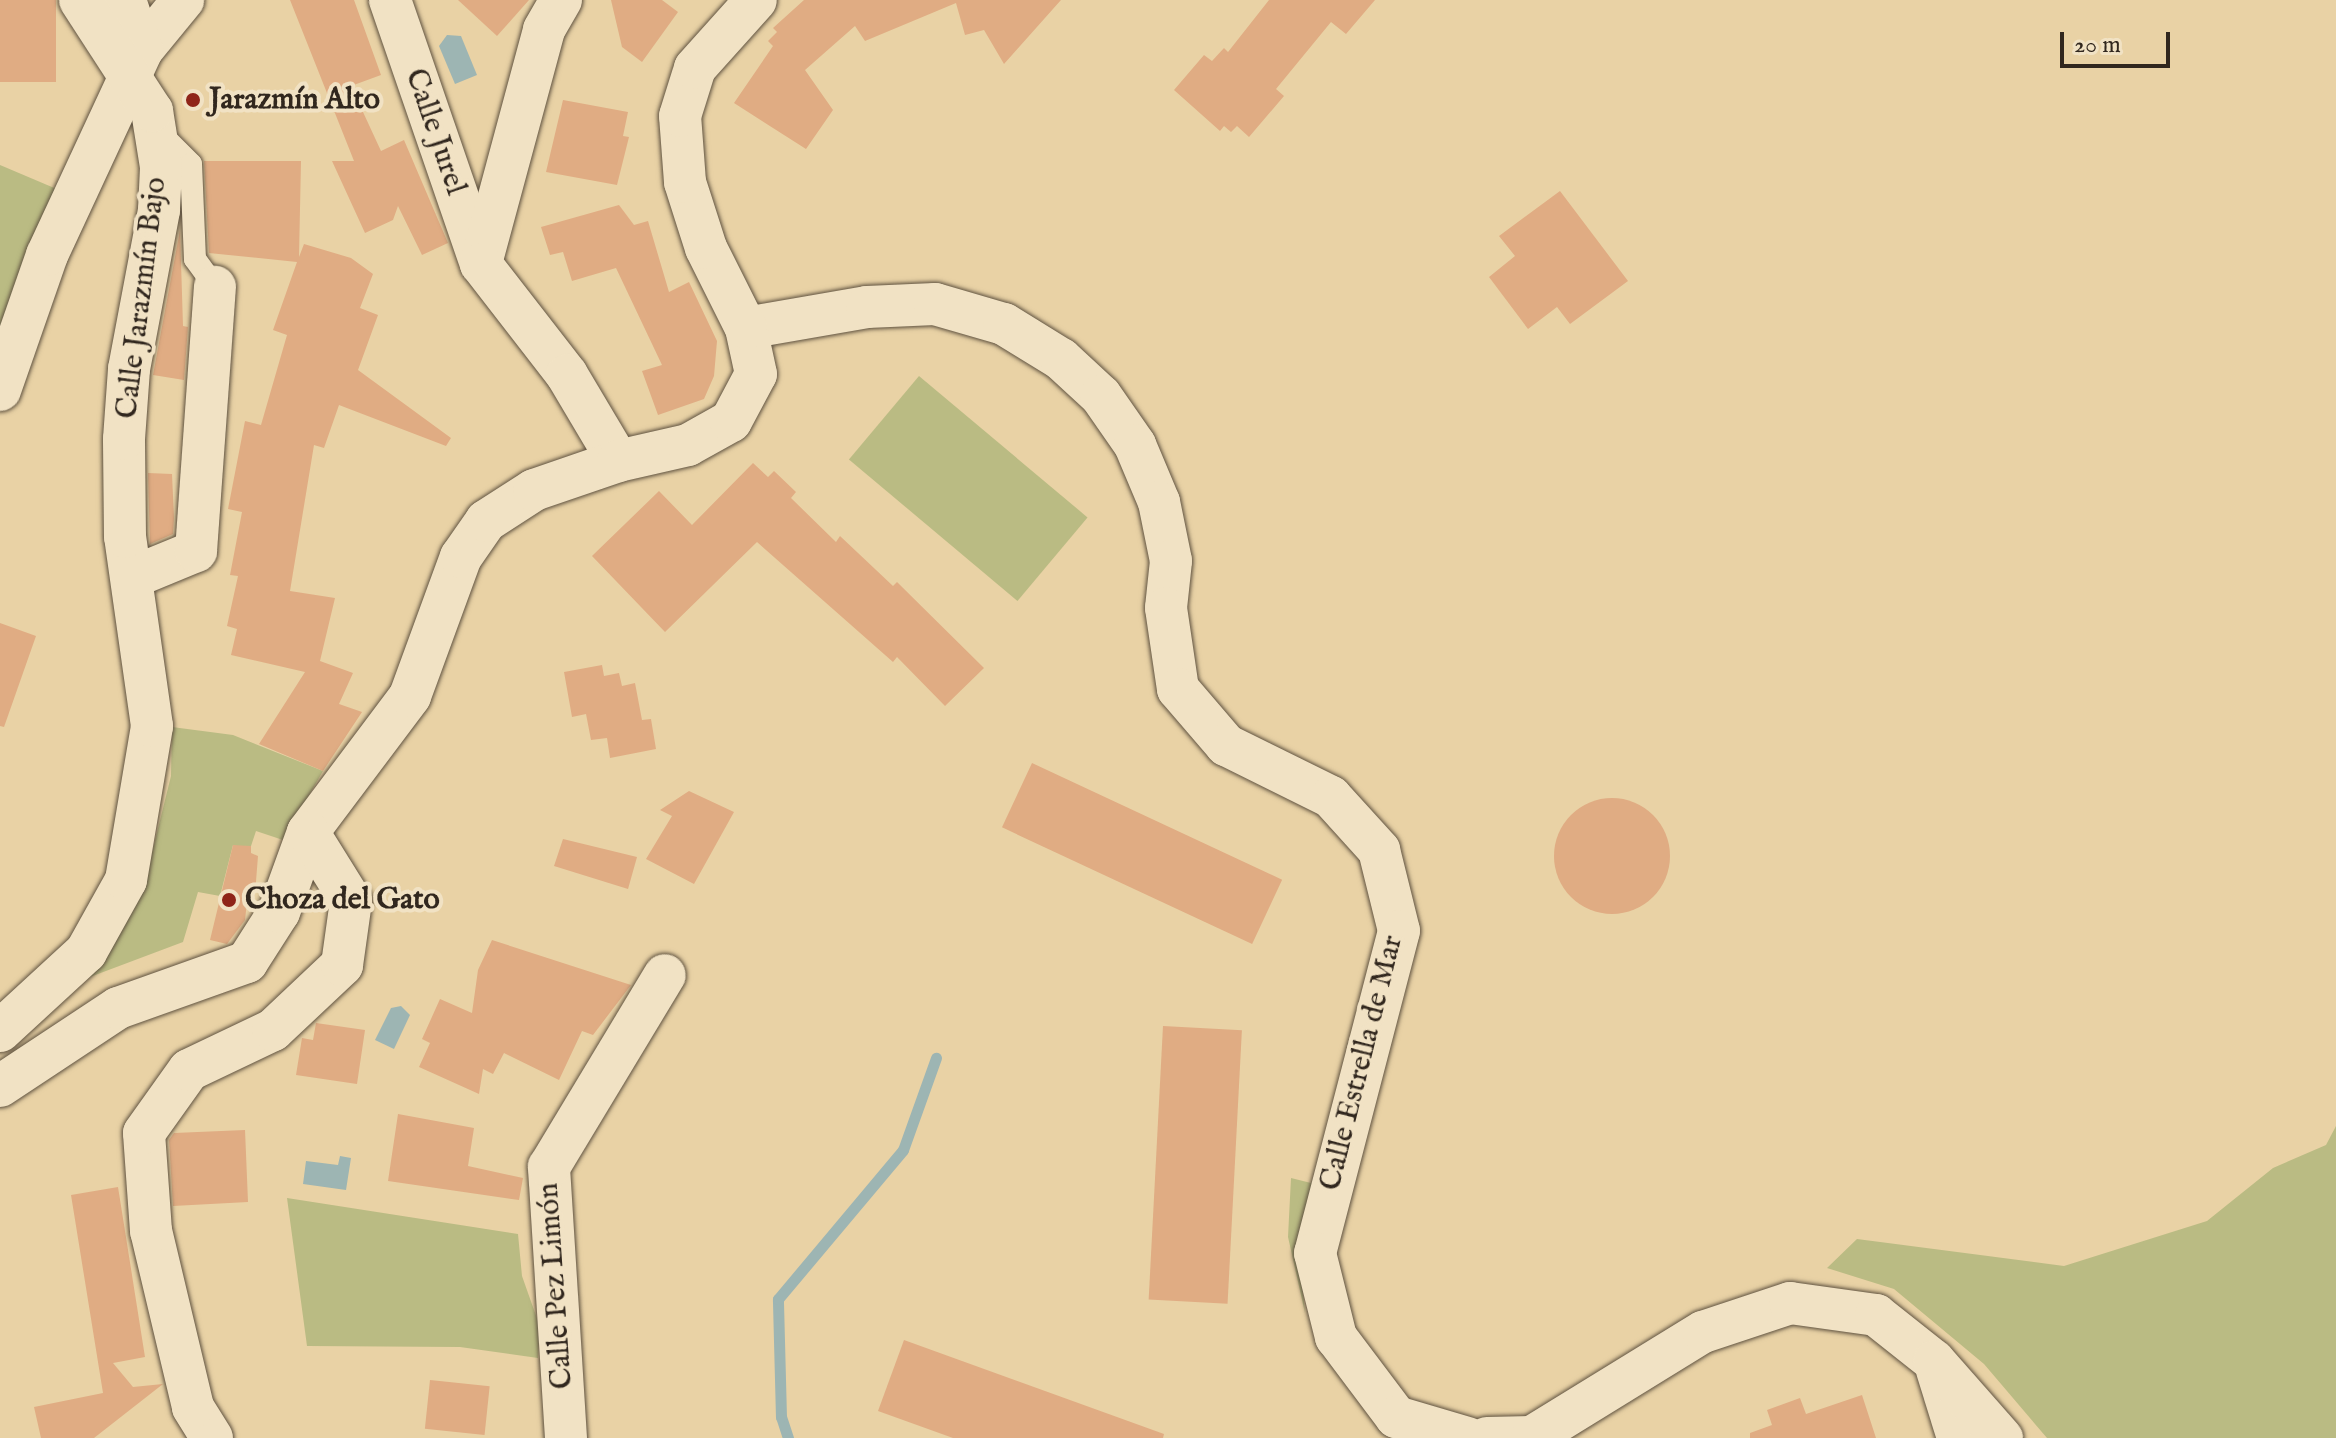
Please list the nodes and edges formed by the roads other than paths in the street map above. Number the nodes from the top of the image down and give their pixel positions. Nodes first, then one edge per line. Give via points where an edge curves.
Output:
1 (80, 0) edge
2 (125, 0) edge
3 (183, 0) edge
4 (390, 0) edge
5 (561, 0) edge
6 (756, 0) edge
7 (134, 63) junction
8 (155, 128) junction
9 (481, 264) junction
10 (215, 287) joint
11 (746, 328) junction
12 (0, 390) edge
13 (618, 461) junction
14 (133, 577) junction
15 (308, 832) junction
16 (665, 975) dead end
17 (0, 1031) edge
18 (0, 1086) edge
19 (1934, 1361) junction
20 (212, 1438) edge
21 (566, 1438) edge
22 (1468, 1438) edge
23 (1487, 1438) edge
24 (1958, 1438) edge
25 (2002, 1438) edge

1 - 7 street
2 - 7 street
3 - 7 street
4 - 9 street, Calle Jurel
5 - 9 street via 544,30
6 - 11 street via 695,68 680,116 685,182 706,248
7 - 8 street, Calle Jarazmín Bajo
7 - 12 street via 47,255
8 - 10 lane via 191,164 195,259
8 - 14 street, Calle Jarazmín Bajo via 159,210 129,369 124,439 125,537
9 - 13 street, Calle Jurel via 567,375
10 - 14 street via 196,551
11 - 13 street via 756,374 731,421 688,445
11 - 22 street, Calle Estrella de Mar via 867,307 935,304 1004,324 1061,359 1101,396 1135,445 1159,502 1171,561 1166,608 1178,689 1226,745 1331,797 1379,850 1399,931 1315,1253 1336,1337 1396,1417
13 - 15 street via 534,490 486,521 461,557 410,696
14 - 17 street, Calle Jarazmín Bajo via 152,726 126,880 86,952
15 - 18 street via 279,912 247,962 118,1008
15 - 20 street via 351,901 342,965 273,1030 189,1070 144,1133 151,1231 193,1407
16 - 21 street, Calle Pez Limón via 549,1167
19 - 23 street via 1876,1315 1790,1303 1703,1332 1532,1437
19 - 24 street
19 - 25 street

